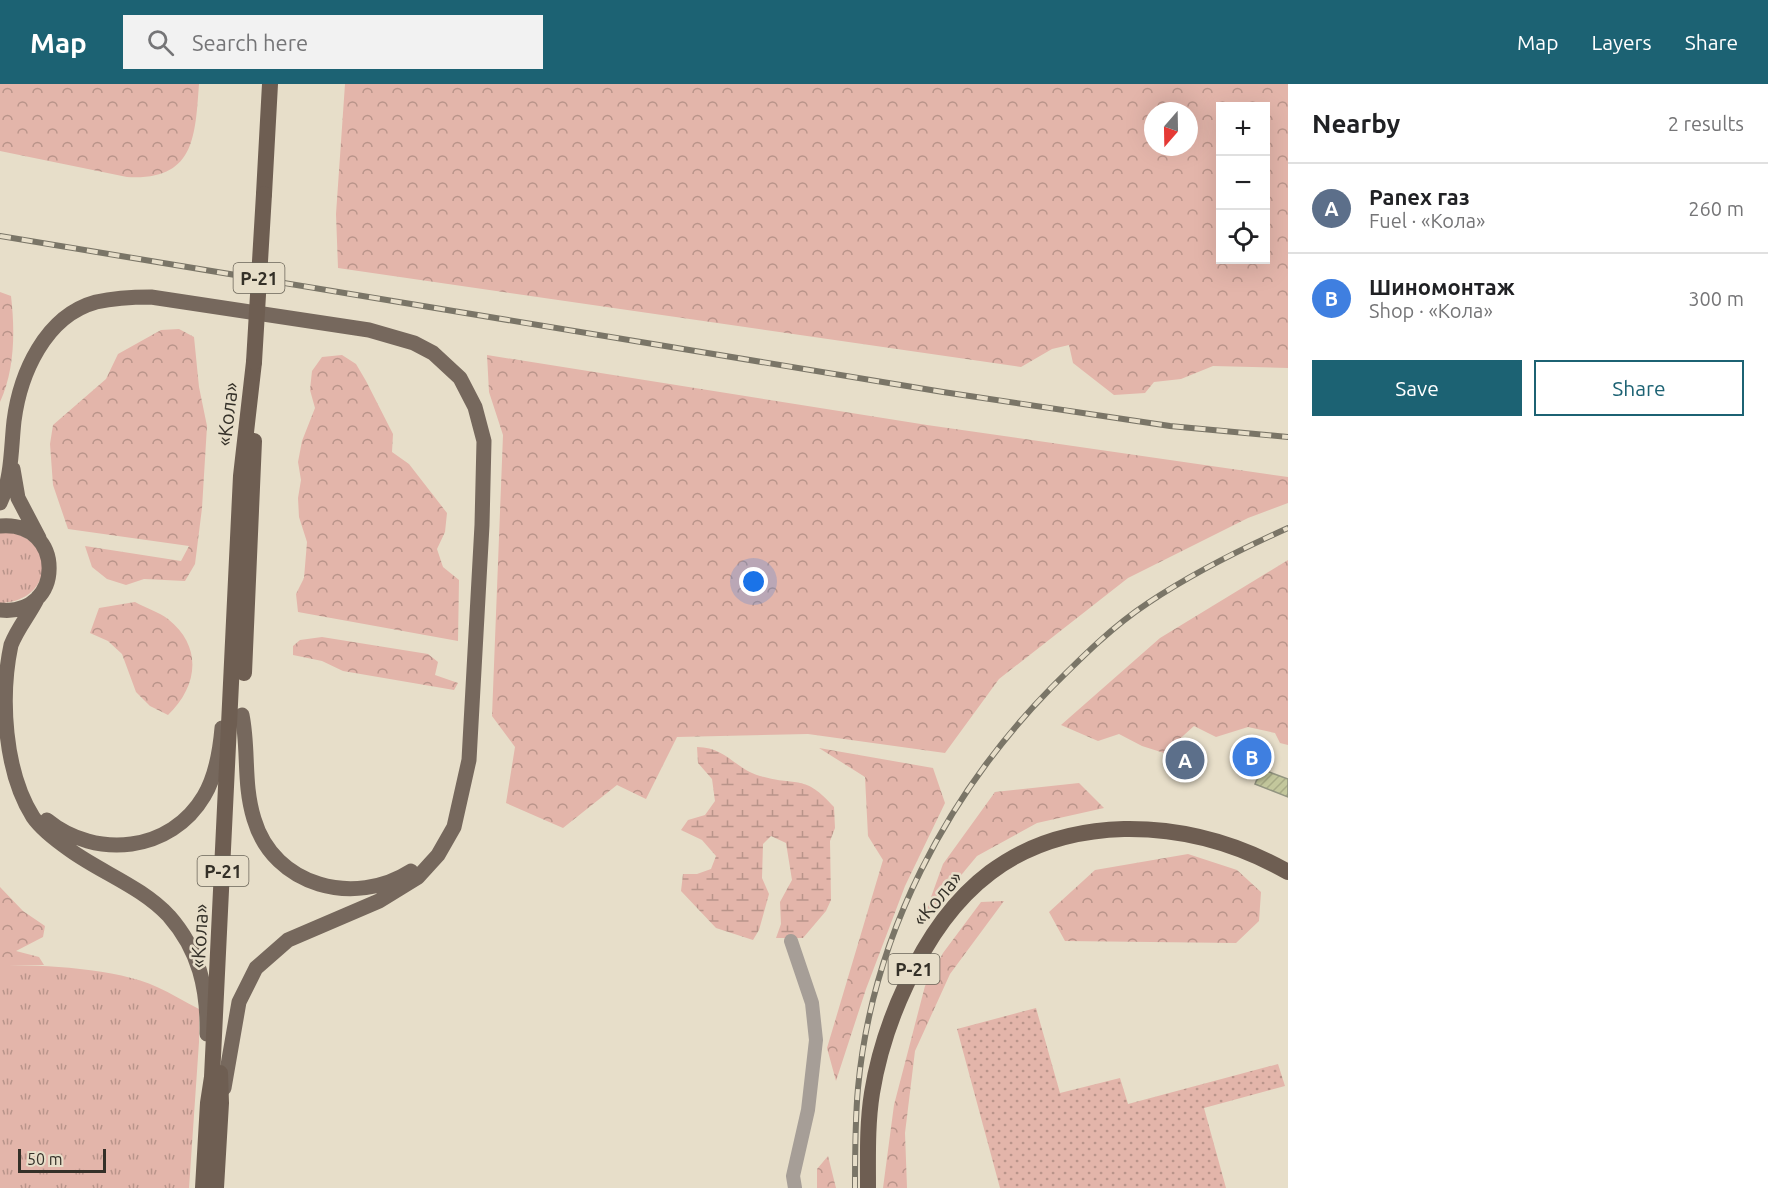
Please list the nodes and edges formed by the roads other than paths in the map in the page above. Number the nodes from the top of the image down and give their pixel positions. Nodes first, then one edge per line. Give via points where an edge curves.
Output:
1 (270, 84) edge
2 (254, 362) junction
3 (12, 457) junction
4 (0, 503) edge
5 (0, 526) edge
6 (40, 541) junction
7 (38, 597) junction
8 (0, 610) edge
9 (232, 639) junction
10 (0, 669) edge
11 (3, 696) junction
12 (242, 715) junction
13 (25, 801) junction
14 (447, 840) junction
15 (1288, 872) edge
16 (791, 940) dead end
17 (214, 1103) junction
18 (204, 1188) edge
19 (216, 1188) edge
20 (795, 1188) edge
21 (868, 1188) edge

1 - 2 highway, Р-21, bridge
2 - 9 highway, «Кола» / Р-21 via 241,476
2 - 12 highway, «Кола» / Р-21 via 254,477
3 - 4 main road
3 - 6 main road via 18,498
3 - 14 main road via 20,390 30,363 53,329 94,303 151,297 369,330 414,343 448,365 476,407 485,456 469,760 458,815
5 - 6 main road via 19,527
6 - 7 main road via 48,557 50,574
7 - 8 main road via 24,608
7 - 11 main road via 10,647
9 - 13 main road via 214,771 197,806 173,830 136,843 96,844 63,831
9 - 17 highway, «Кола» / Р-21 via 212,1077
10 - 11 main road
11 - 13 main road via 8,756
12 - 14 main road via 246,780 254,820 269,850 295,874 344,890 382,885 414,869
12 - 17 highway, «Кола» / Р-21
13 - 17 main road via 34,818 56,839 151,901 167,914 190,945 206,998
14 - 17 main road via 428,867 408,885 288,940 256,968 239,1002
15 - 21 highway, «Кола» / Р-21 via 1219,841 1136,829 1099,830 1059,839 1016,856 985,875 962,896 926,945 895,1010 872,1093
16 - 20 street via 812,1003 816,1040 808,1110 793,1176
17 - 18 highway, «Кола» / Р-21
17 - 19 highway, «Кола» / Р-21

